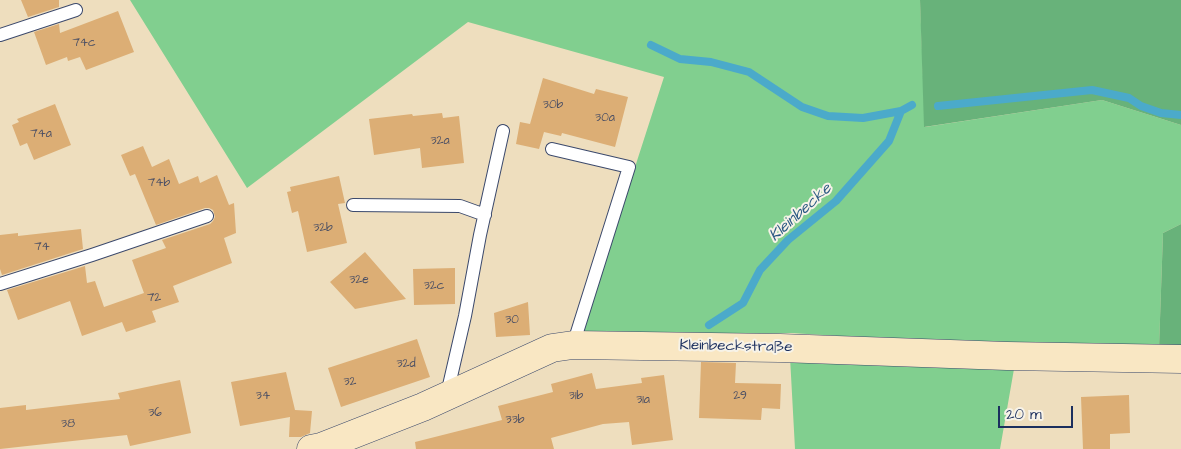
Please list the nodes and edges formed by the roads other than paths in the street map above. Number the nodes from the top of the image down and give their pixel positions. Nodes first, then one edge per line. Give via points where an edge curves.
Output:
1 (76, 10) dead end
2 (0, 35) edge
3 (504, 131) dead end
4 (552, 149) dead end
5 (353, 205) dead end
6 (485, 215) junction
7 (207, 216) dead end
8 (0, 284) edge
9 (573, 345) junction
10 (1181, 360) edge
11 (446, 397) junction
12 (311, 449) edge

1 - 2 lane
3 - 6 lane
4 - 9 lane via 629,167
5 - 6 lane via 460,206
6 - 11 lane
7 - 8 lane
9 - 10 street, Kleinbeckstraße
9 - 11 street, Kleinbeckstraße via 552,348
11 - 12 street, Kleinbeckstraße

